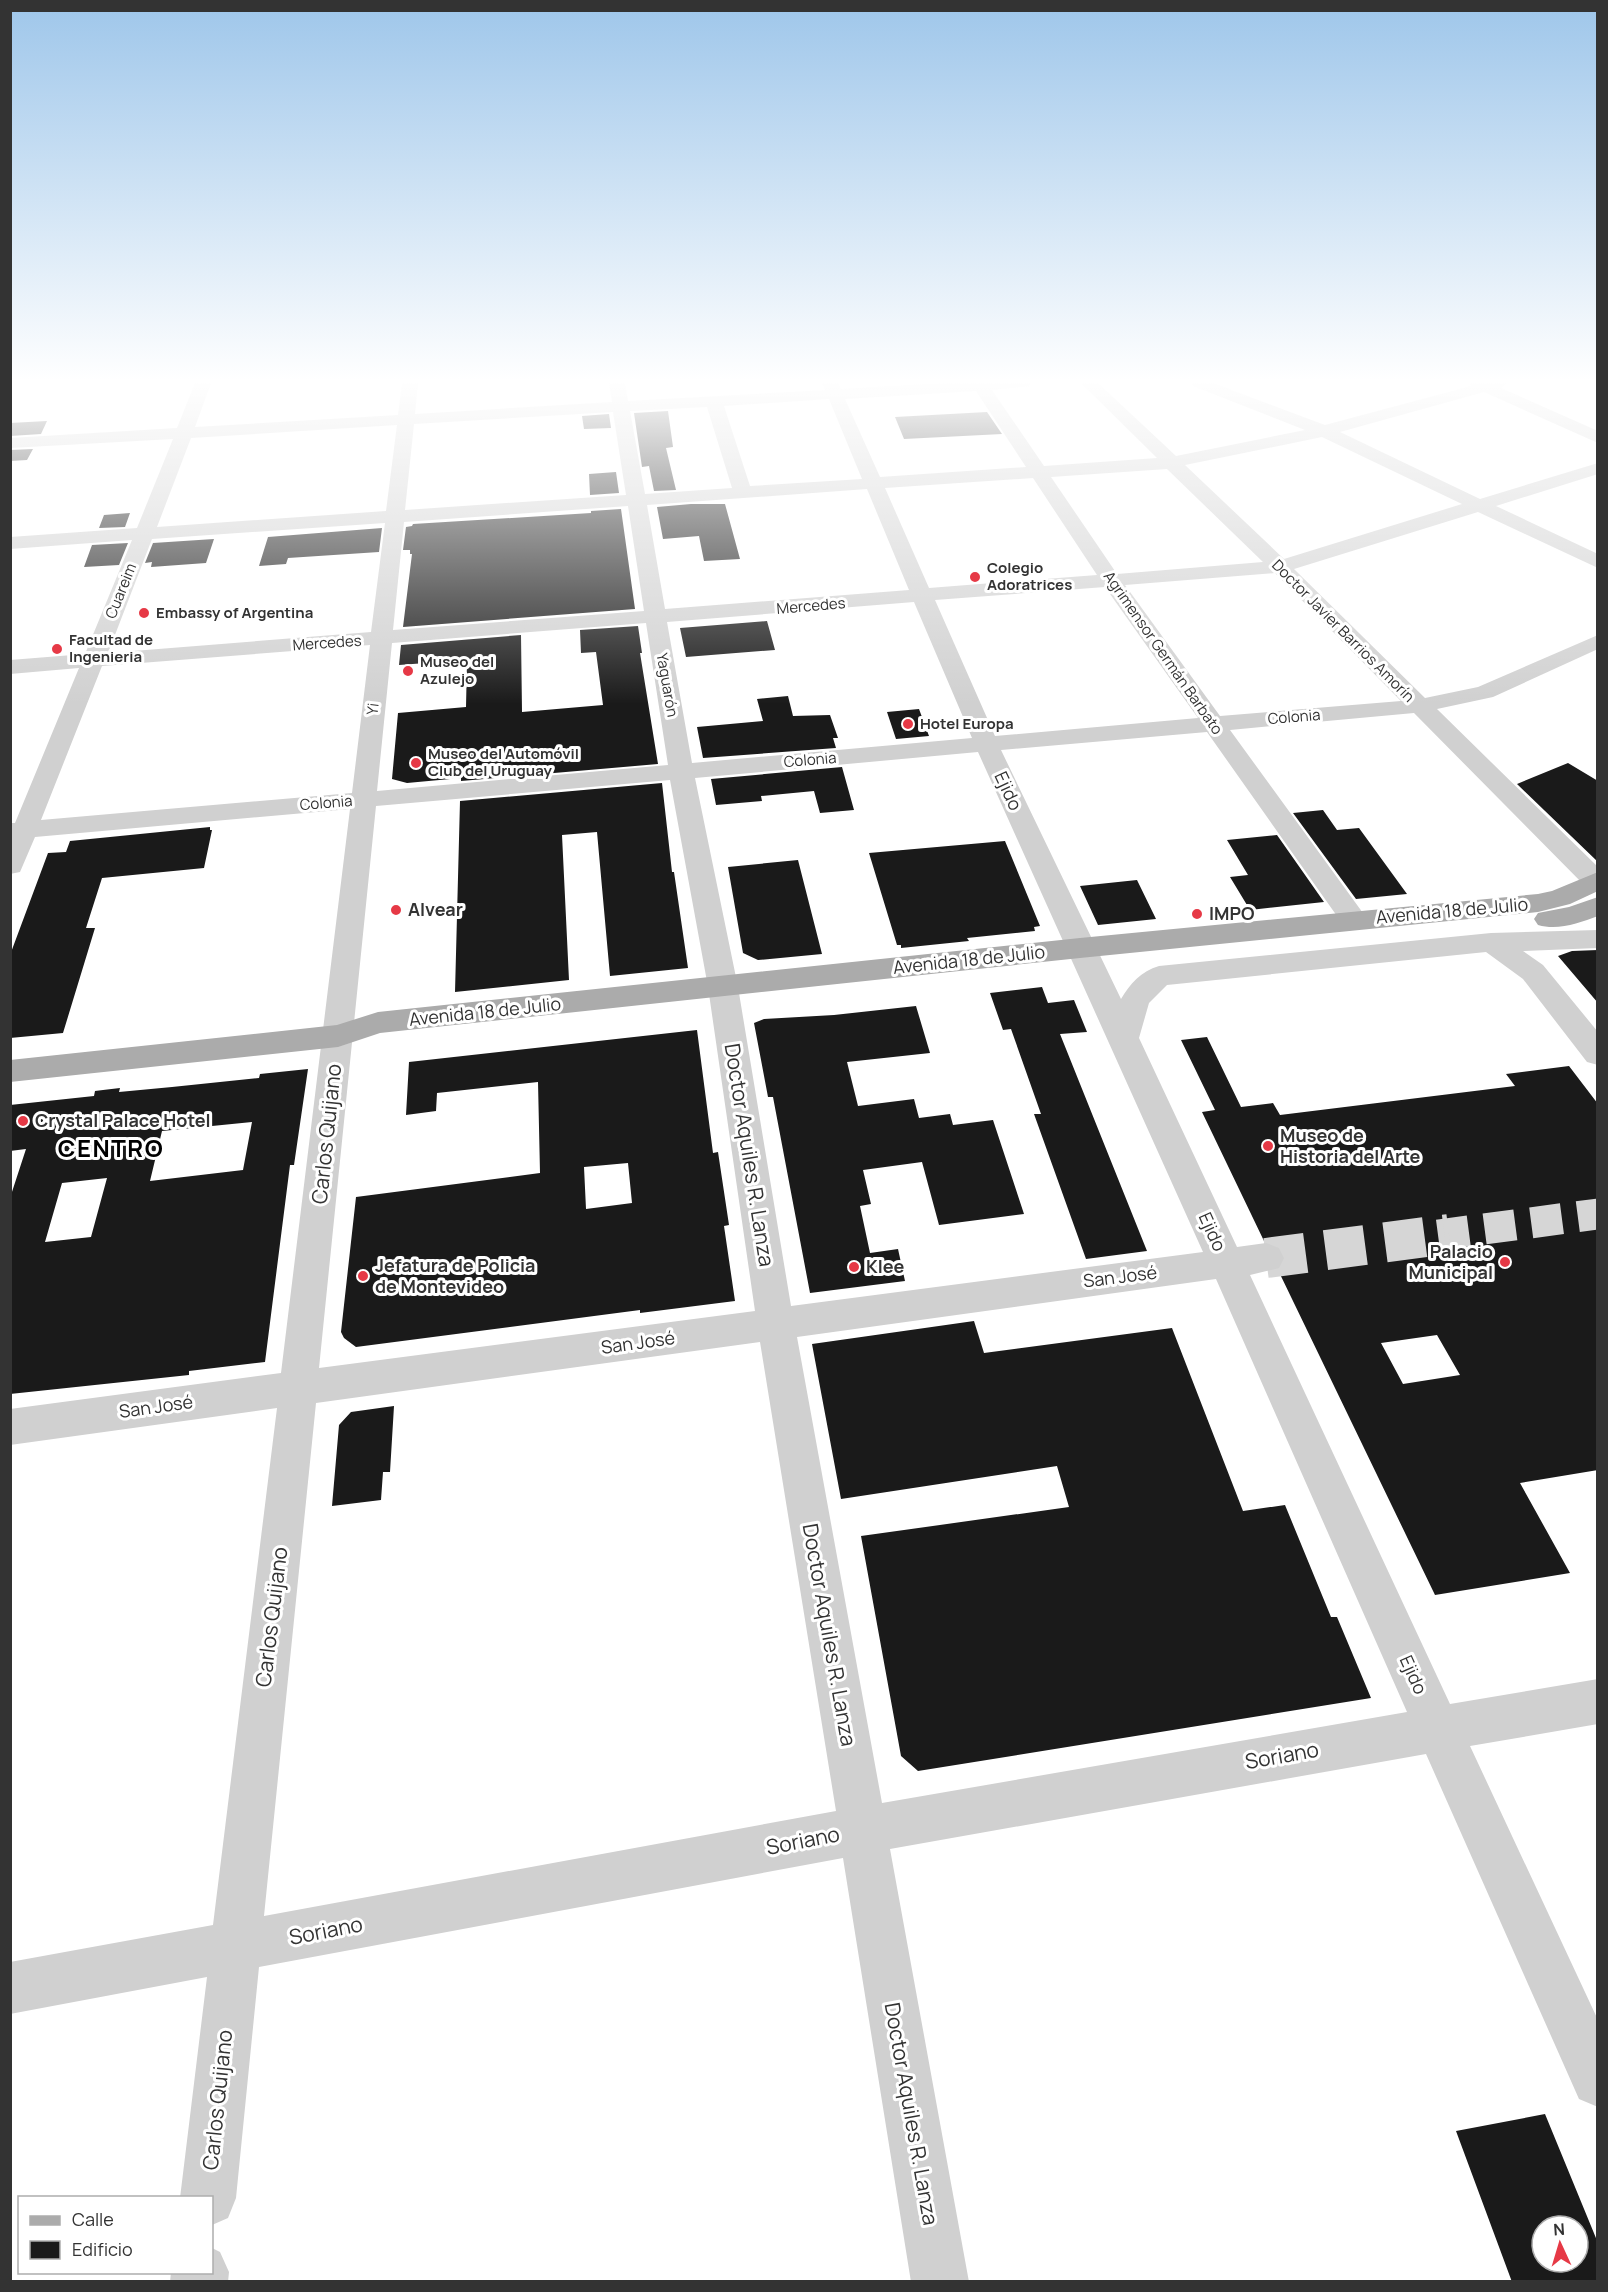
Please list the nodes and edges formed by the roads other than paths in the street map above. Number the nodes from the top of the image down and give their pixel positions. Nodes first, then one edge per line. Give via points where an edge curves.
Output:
1 (161, 490) edge
2 (399, 490) edge
3 (633, 490) edge
4 (742, 490) edge
5 (787, 490) edge
6 (877, 490) edge
7 (1051, 490) edge
8 (1199, 490) edge
9 (1447, 490) edge
10 (1530, 490) edge
11 (743, 493) junction
12 (635, 501) junction
13 (1480, 506) junction
14 (396, 517) junction
15 (145, 534) junction
16 (10, 543) edge
17 (1598, 562) edge
18 (1280, 567) junction
19 (1112, 582) junction
20 (922, 597) junction
21 (655, 618) junction
22 (382, 639) junction
23 (1598, 641) edge
24 (93, 661) junction
25 (10, 668) edge
26 (1419, 706) junction
27 (1213, 724) junction
28 (986, 744) junction
29 (681, 771) junction
30 (363, 800) junction
31 (18, 831) edge
32 (10, 866) edge
33 (1597, 888) edge
34 (1354, 920) junction
35 (1598, 939) edge
36 (1491, 942) junction
37 (1209, 951) junction
38 (1084, 955) junction
39 (1267, 965) junction
40 (1159, 976) junction
41 (724, 995) junction
42 (338, 1036) junction
43 (1125, 1038) junction
44 (1598, 1054) edge
45 (10, 1071) edge
46 (1266, 1258) tunnel mouth
47 (1227, 1264) junction
48 (776, 1325) junction
49 (298, 1388) junction
50 (10, 1427) edge
51 (1598, 1701) edge
52 (1438, 1728) junction
53 (862, 1830) junction
54 (234, 1949) junction
55 (10, 1988) edge
56 (1598, 2080) edge
57 (208, 2196) edge
58 (940, 2282) edge

1 - 15 street, Cuareim
2 - 14 street, Yi
3 - 12 street, Yaguarón
4 - 11 street
5 - 11 street
6 - 20 street, Ejido
7 - 19 street, Agrimensor Germán Barbato
8 - 18 street, Doctor Javier Barrios Amorín
9 - 13 street
10 - 13 street, Mercedes
11 - 12 street
12 - 14 street
12 - 21 street, Yaguarón
13 - 17 street
13 - 18 street, Mercedes
14 - 15 street
14 - 22 street, Yi
15 - 16 street
15 - 24 street, Cuareim
18 - 19 street, Mercedes
18 - 26 street, Doctor Javier Barrios Amorín
19 - 20 street, Mercedes
19 - 27 street, Agrimensor Germán Barbato
20 - 21 street, Mercedes
20 - 28 street, Ejido
21 - 22 street, Mercedes
21 - 29 street, Yaguarón
22 - 24 street, Mercedes
22 - 30 street, Yi
23 - 26 street, Colonia via 1485,692
24 - 25 street, Mercedes
24 - 31 street, Cuareim
26 - 27 street, Colonia
26 - 33 street, Doctor Javier Barrios Amorín
27 - 28 street, Colonia
27 - 34 street, Agrimensor Germán Barbato
28 - 29 street, Colonia
28 - 38 street, Ejido
29 - 30 street, Colonia
29 - 41 street, Yaguarón
30 - 31 street, Colonia
30 - 42 street, Yi
31 - 32 street, Cuareim
33 - 34 main road, Avenida 18 de Julio via 1538,903
33 - 37 main road, Avenida 18 de Julio via 1574,915
34 - 38 main road, Avenida 18 de Julio
35 - 36 street, Avenida 18 de Julio
36 - 39 street, Avenida 18 de Julio
36 - 44 street via 1533,972
37 - 38 main road, Avenida 18 de Julio
37 - 39 street, Avenida 18 de Julio
37 - 40 street, Avenida 18 de Julio
38 - 41 main road, Avenida 18 de Julio
38 - 43 street, Ejido
39 - 40 street, Avenida 18 de Julio
40 - 43 street, Avenida 18 de Julio via 1134,999
41 - 42 main road, Avenida 18 de Julio via 375,1041
41 - 48 street, Doctor Aquiles R. Lanza
42 - 45 main road, Avenida 18 de Julio
42 - 49 street, Carlos Quijano
43 - 47 street, Ejido
46 - 47 street, San José
47 - 48 street, San José
47 - 52 street, Ejido
48 - 49 street, San José
48 - 53 street, Doctor Aquiles R. Lanza
49 - 50 street, San José
49 - 54 street, Carlos Quijano
51 - 52 street, Soriano
52 - 53 street, Soriano
52 - 56 street, Ejido
53 - 54 street, Soriano
53 - 58 street, Doctor Aquiles R. Lanza
54 - 55 street, Soriano
54 - 57 street, Carlos Quijano

